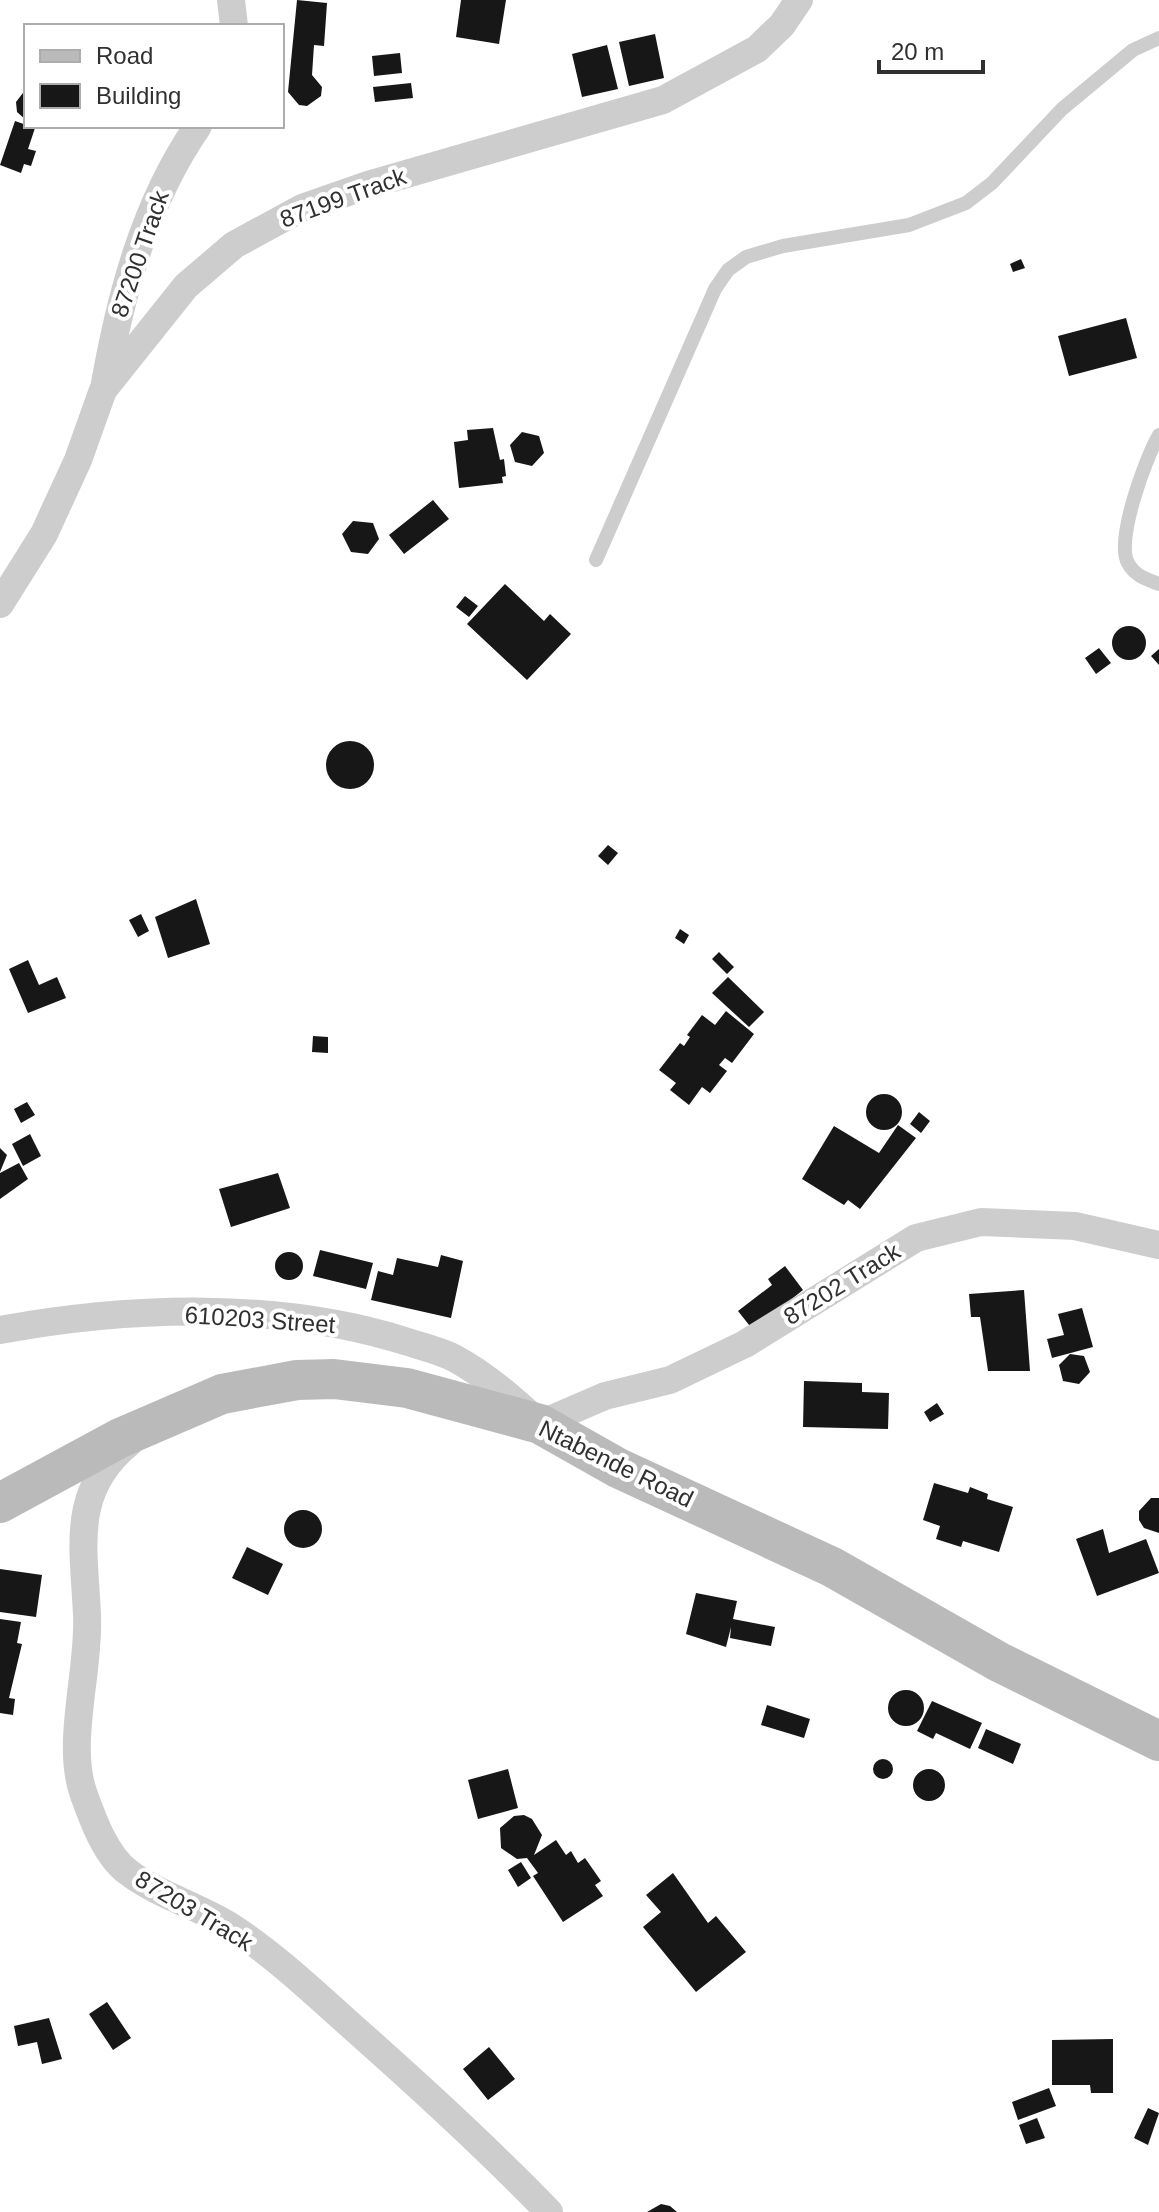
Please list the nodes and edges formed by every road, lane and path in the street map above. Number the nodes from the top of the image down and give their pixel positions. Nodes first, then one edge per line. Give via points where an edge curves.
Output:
1 (231, 0) edge
2 (799, 0) edge
3 (234, 24) edge
4 (1159, 38) edge
5 (197, 128) edge
6 (103, 390) junction
7 (1159, 435) edge
8 (596, 560) dead end
9 (1159, 584) edge
10 (0, 604) edge
11 (1159, 1245) edge
12 (0, 1330) edge
13 (540, 1424) junction
14 (151, 1425) junction
15 (0, 1503) edge
16 (1159, 1741) edge
17 (549, 2212) edge

1 - 3 street
2 - 6 street, 87199 Track via 757,49 663,100 368,185 261,229 186,286
4 - 8 lane via 1133,50 1062,109 966,203 909,225 783,246 746,257 728,270
5 - 6 street, 87200 Track via 173,162 151,211 116,318
6 - 10 street, 87199 Track via 44,534
7 - 9 lane via 1124,541 1126,561 1138,576
11 - 13 street, 87202 Track via 1075,1226 981,1222 916,1238 745,1344 670,1380 605,1396
12 - 13 street, 610203 Street via 49,1321 163,1314 316,1319 452,1356 497,1384
13 - 14 street, Ntabende Road via 407,1388 334,1379 259,1385 222,1394
13 - 16 street, Ntabende Road via 618,1468 832,1567 999,1662
14 - 15 street, Ntabende Road
14 - 17 street, 87203 Track via 108,1460 86,1500 82,1530 89,1642 77,1753 82,1791 99,1830 127,1872 231,1927 312,1991 432,2097

